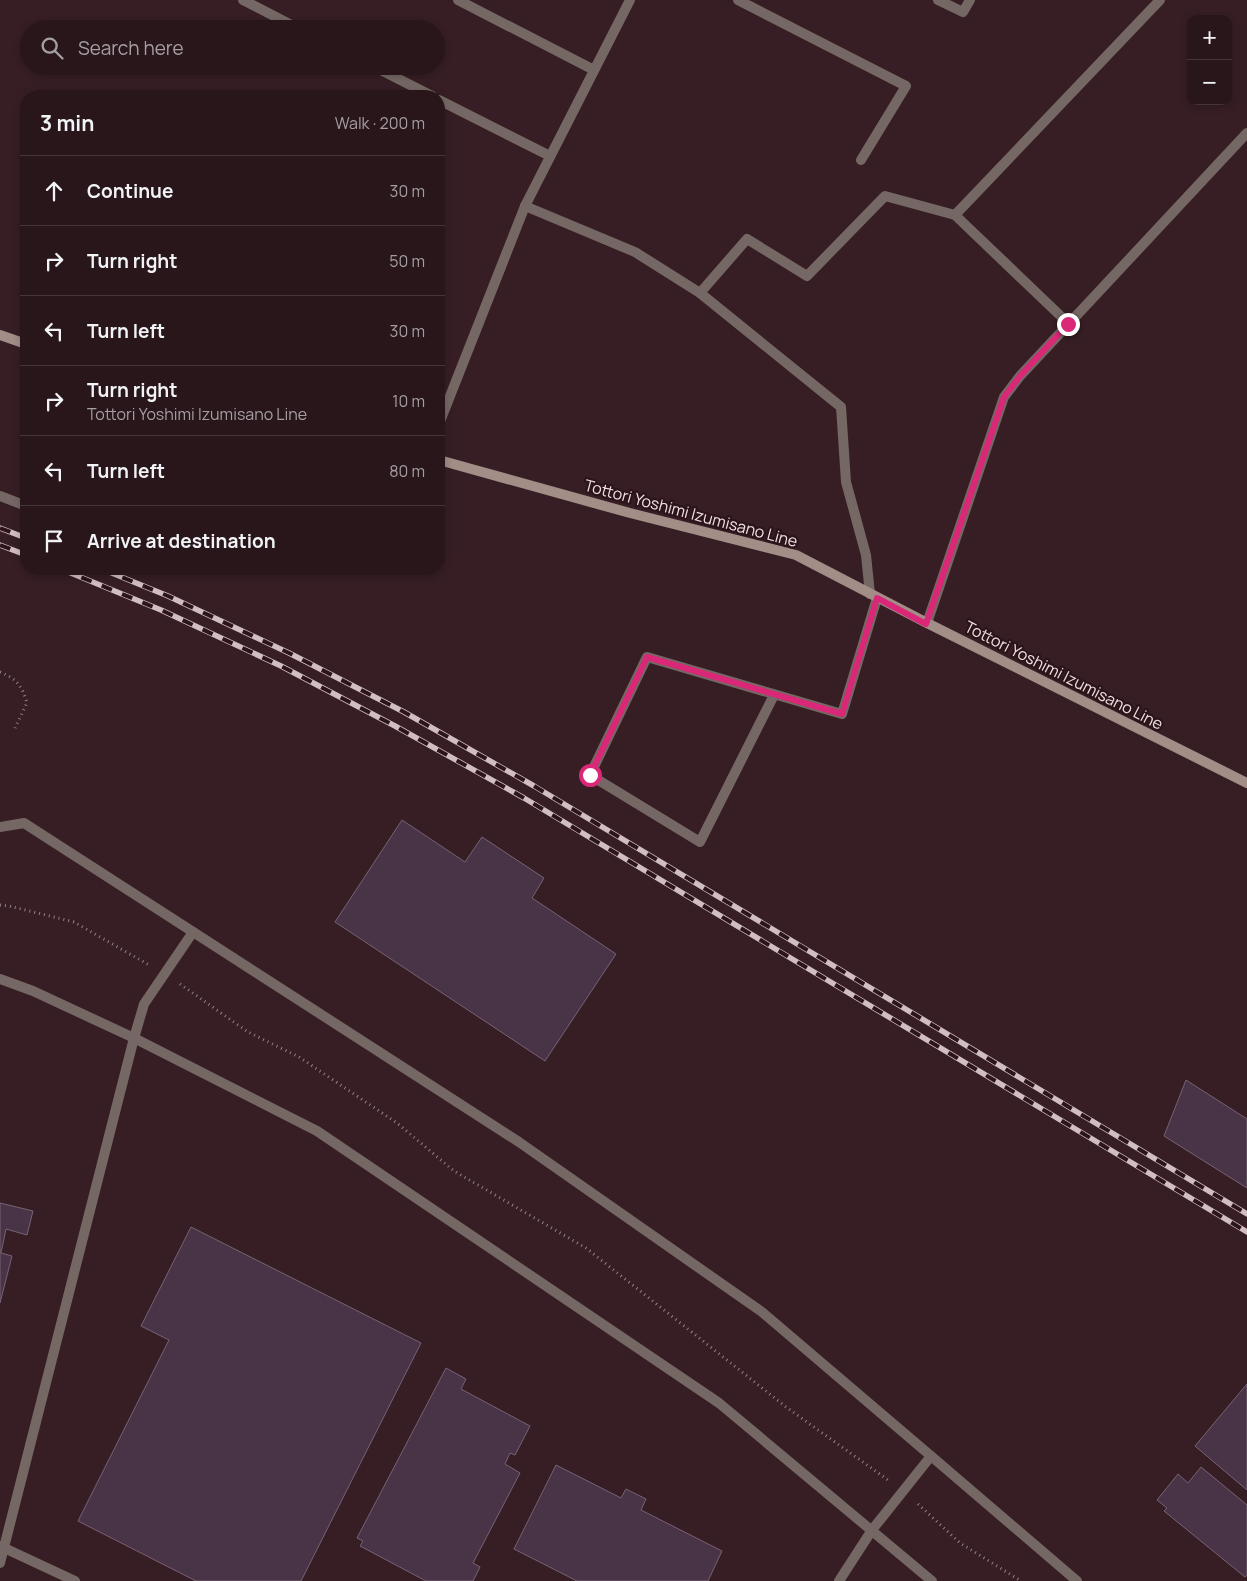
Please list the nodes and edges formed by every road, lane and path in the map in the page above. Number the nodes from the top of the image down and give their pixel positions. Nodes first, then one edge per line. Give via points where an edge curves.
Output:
1 (243, 0) edge
2 (458, 0) edge
3 (630, 0) edge
4 (738, 0) edge
5 (938, 0) edge
6 (970, 0) edge
7 (1160, 0) edge
8 (282, 20) edge
9 (594, 70) junction
10 (391, 75) edge
11 (420, 90) edge
12 (445, 103) edge
13 (1247, 133) edge
14 (550, 156) junction
15 (861, 160) dead end
16 (525, 206) junction
17 (955, 215) junction
18 (700, 292) junction
19 (1068, 324) junction
20 (0, 335) edge
21 (20, 342) edge
22 (445, 409) edge
23 (445, 462) edge
24 (0, 496) edge
25 (20, 504) edge
26 (873, 596) junction
27 (926, 624) junction
28 (0, 672) edge
29 (774, 695) junction
30 (15, 728) dead end
31 (1247, 783) edge
32 (0, 827) edge
33 (0, 905) edge
34 (193, 932) junction
35 (165, 973) junction
36 (0, 979) edge
37 (134, 1038) junction
38 (931, 1456) junction
39 (904, 1491) junction
40 (872, 1530) junction
41 (2, 1546) edge
42 (0, 1563) edge
43 (75, 1581) edge
44 (839, 1581) edge
45 (932, 1581) edge
46 (1021, 1581) edge
47 (1077, 1581) edge

1 - 8 street
2 - 9 street
3 - 9 street
4 - 15 street via 906,86
5 - 6 street via 963,12
7 - 17 street
9 - 14 street
10 - 11 street
12 - 14 street
13 - 19 street
14 - 16 street
16 - 18 street via 635,252
16 - 22 street
17 - 18 street via 885,196 807,276 747,239
17 - 19 street
18 - 26 street via 841,408 846,482 866,555
19 - 27 street via 1004,397
20 - 21 main road
23 - 26 main road, Tottori Yoshimi Izumisano Line via 796,556
24 - 25 street
26 - 27 main road, Tottori Yoshimi Izumisano Line
26 - 29 street via 842,714
27 - 31 main road, Tottori Yoshimi Izumisano Line
28 - 30 path via 12,677 23,689 27,703
29 - 29 street via 700,842 590,775 647,657
32 - 34 street via 24,823
33 - 35 path via 74,922
34 - 35 street
34 - 38 street via 520,1142 754,1306
35 - 37 street via 144,1004
35 - 39 path via 248,1032 299,1057 397,1123 454,1171 586,1248 786,1407
36 - 37 street
37 - 40 street via 317,1131 719,1403
37 - 41 street
38 - 39 street
38 - 47 street
39 - 40 street
39 - 46 path via 960,1543
40 - 44 street
40 - 45 street
41 - 42 street
41 - 43 street

